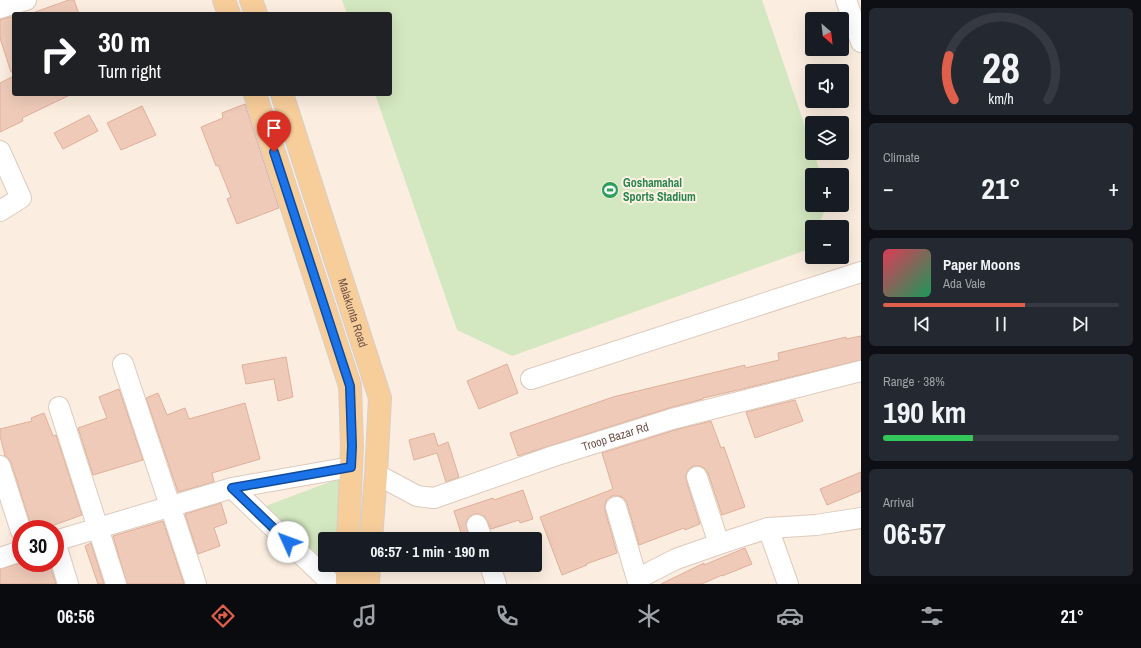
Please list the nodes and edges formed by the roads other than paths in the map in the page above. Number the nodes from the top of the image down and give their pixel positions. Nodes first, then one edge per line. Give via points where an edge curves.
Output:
1 (26, 0) edge
2 (224, 0) edge
3 (251, 0) edge
4 (846, 0) edge
5 (0, 8) edge
6 (228, 12) edge
7 (255, 12) edge
8 (861, 42) edge
9 (256, 96) edge
10 (283, 96) edge
11 (0, 151) edge
12 (0, 211) edge
13 (861, 272) edge
14 (123, 364) dead end
15 (861, 371) edge
16 (531, 379) dead end
17 (59, 407) dead end
18 (0, 466) edge
19 (351, 467) junction
20 (376, 474) junction
21 (697, 477) dead end
22 (232, 488) junction
23 (170, 507) junction
24 (616, 507) dead end
25 (861, 518) edge
26 (17, 520) edge
27 (98, 528) junction
28 (768, 528) junction
29 (348, 532) edge
30 (372, 532) edge
31 (64, 538) edge
32 (719, 544) junction
33 (12, 554) edge
34 (0, 558) edge
35 (64, 571) edge
36 (347, 572) edge
37 (369, 572) edge
38 (492, 572) edge
39 (636, 582) edge
40 (68, 584) edge
41 (116, 584) edge
42 (196, 584) edge
43 (332, 584) edge
44 (346, 584) edge
45 (368, 584) edge
46 (496, 584) edge
47 (788, 584) edge

1 - 5 street
2 - 6 main road
3 - 7 main road
4 - 8 street
9 - 19 main road via 350,386
10 - 20 main road, Malakunta Road via 380,398
11 - 12 street via 21,198
13 - 16 street
14 - 23 street
15 - 20 street, Troop Bazar Rd via 672,419 554,456 434,498 417,496
17 - 27 street
18 - 26 street
19 - 22 street
19 - 29 main road
20 - 30 main road, Malakunta Road
21 - 32 street
22 - 23 street
22 - 43 street
23 - 27 street
23 - 42 street
24 - 39 street
25 - 28 street via 816,525
27 - 31 street
27 - 41 street
28 - 32 street
28 - 47 street
32 - 39 street via 676,559
33 - 34 street
35 - 40 street
36 - 44 main road
37 - 45 main road
38 - 46 street

